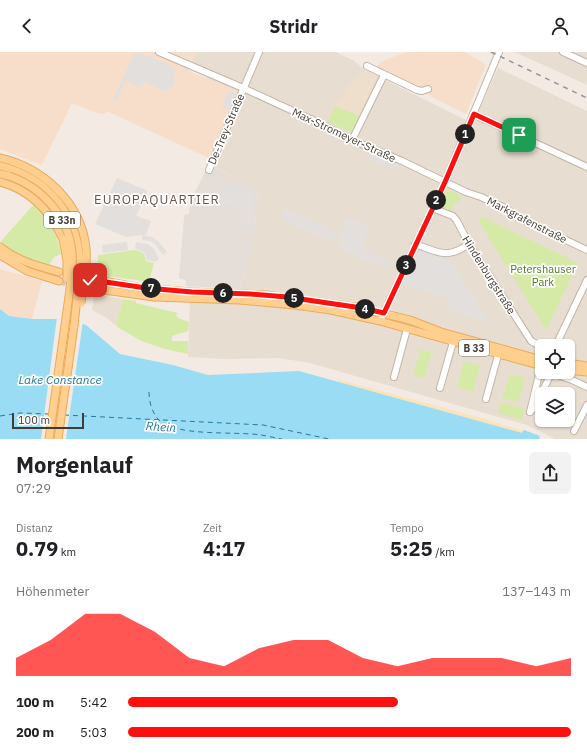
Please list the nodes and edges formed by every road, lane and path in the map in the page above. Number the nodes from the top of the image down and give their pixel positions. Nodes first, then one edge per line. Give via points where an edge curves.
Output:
1 (160, 52) edge
2 (259, 52) edge
3 (499, 52) edge
4 (563, 52) edge
5 (587, 63) edge
6 (367, 66) dead end
7 (384, 75) junction
8 (243, 88) junction
9 (428, 89) dead end
10 (474, 114) junction
11 (352, 140) junction
12 (0, 158) edge
13 (0, 166) edge
14 (587, 168) edge
15 (209, 170) dead end
16 (0, 174) edge
17 (0, 182) edge
18 (445, 182) junction
19 (432, 208) junction
20 (415, 244) junction
21 (469, 244) junction
22 (0, 247) edge
23 (587, 250) edge
24 (0, 255) edge
25 (46, 277) junction
26 (587, 280) edge
27 (59, 281) tunnel mouth
28 (70, 289) junction
29 (384, 313) junction
30 (380, 321) junction
31 (415, 322) junction
32 (74, 326) junction
33 (407, 329) junction
34 (558, 339) edge
35 (453, 342) junction
36 (535, 343) edge
37 (498, 354) junction
38 (535, 362) edge
39 (535, 362) edge
40 (575, 365) edge
41 (587, 366) edge
42 (575, 371) edge
43 (587, 372) edge
44 (394, 377) dead end
45 (538, 379) edge
46 (549, 379) edge
47 (569, 379) edge
48 (537, 383) junction
49 (546, 385) junction
50 (440, 388) dead end
51 (587, 388) edge
52 (486, 399) dead end
53 (587, 405) edge
54 (574, 431) dead end
55 (49, 439) edge
56 (58, 439) edge

1 - 8 street, Max-Stromeyer-Straße
2 - 8 street
3 - 10 street
4 - 5 street
6 - 7 street
7 - 9 street via 417,90
7 - 11 street
8 - 11 street, Max-Stromeyer-Straße
8 - 15 street, De-Trey-Straße
10 - 14 street
10 - 18 street
11 - 18 street, Max-Stromeyer-Straße
12 - 32 main road, B 33n, bridge via 23,165 41,175 72,207 86,248 79,314
13 - 32 main road, B 33n, bridge via 20,173 41,185 57,200 74,227 80,254 80,268
16 - 28 main road, B 33n, bridge via 20,180 39,192 55,208 70,241
17 - 28 main road, B 33n, bridge via 29,194 50,216 66,250 66,280
18 - 19 street
18 - 23 street, Markgrafenstraße via 507,209 514,216
19 - 20 street
19 - 21 street, Hindenburgstraße via 453,216
20 - 21 street via 450,254
20 - 29 street
21 - 36 street, Hindenburgstraße via 531,341
22 - 25 main road via 28,263 56,271
24 - 25 main road via 20,268
25 - 27 main road
26 - 34 street
28 - 55 main road, B 33n
29 - 30 street
29 - 30 main road, B 33 via 287,297 146,288 92,279 87,284 90,288 154,297 295,305
29 - 31 main road, B 33
30 - 33 main road, B 33
31 - 33 main road
31 - 38 main road, B 33
32 - 56 main road, B 33n
33 - 35 main road, B 33
33 - 44 street
35 - 37 main road, B 33
35 - 50 street
37 - 39 main road, B 33
37 - 52 street
40 - 41 main road
42 - 43 main road
45 - 48 street
46 - 49 street
47 - 51 street
48 - 49 street
48 - 49 street via 530,412
53 - 54 street

